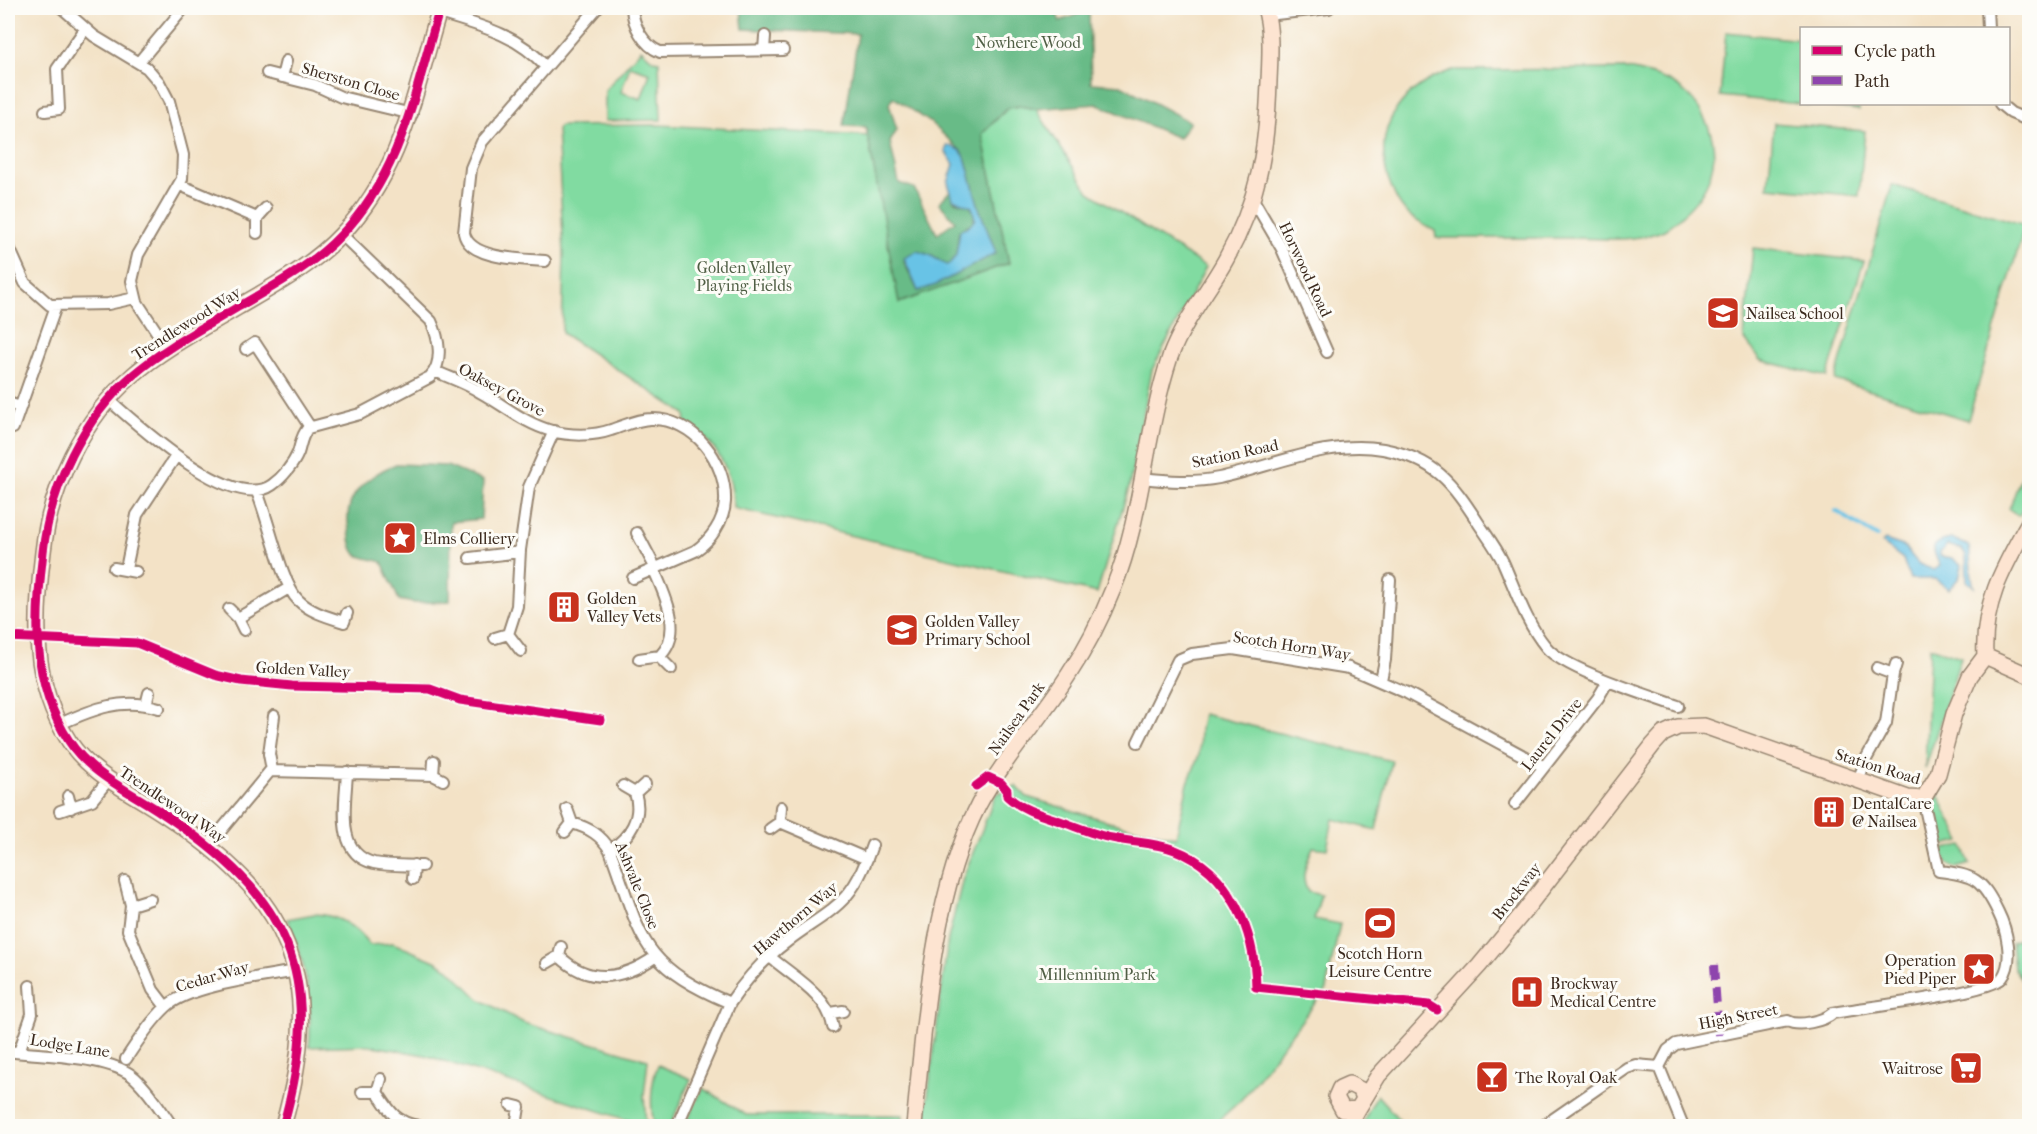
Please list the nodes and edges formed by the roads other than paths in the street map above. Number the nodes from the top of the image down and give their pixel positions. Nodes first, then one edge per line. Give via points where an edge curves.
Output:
1 (62, 8) edge
2 (184, 8) edge
3 (597, 8) edge
4 (632, 8) edge
5 (1329, 8) edge
6 (1987, 8) edge
7 (440, 10) edge
8 (1266, 11) edge
9 (1988, 27) edge
10 (85, 29) junction
11 (765, 36) dead end
12 (764, 50) junction
13 (783, 50) dead end
14 (286, 61) dead end
15 (139, 62) junction
16 (545, 66) junction
17 (267, 73) dead end
18 (282, 77) junction
19 (2001, 105) edge
20 (45, 111) dead end
21 (412, 114) junction
22 (2030, 121) edge
23 (180, 184) junction
24 (1254, 201) junction
25 (266, 208) dead end
26 (257, 218) junction
27 (256, 232) dead end
28 (342, 235) junction
29 (8, 245) edge
30 (546, 261) dead end
31 (135, 298) junction
32 (56, 306) junction
33 (168, 349) junction
34 (246, 349) dead end
35 (1327, 352) dead end
36 (435, 371) junction
37 (109, 400) junction
38 (8, 403) edge
39 (20, 407) junction
40 (310, 427) junction
41 (13, 428) dead end
42 (554, 431) junction
43 (176, 456) junction
44 (1142, 478) junction
45 (257, 492) junction
46 (2030, 520) edge
47 (637, 533) dead end
48 (520, 552) junction
49 (470, 558) dead end
50 (114, 568) dead end
51 (655, 569) junction
52 (633, 578) dead end
53 (1386, 586) dead end
54 (289, 588) junction
55 (229, 609) dead end
56 (347, 613) dead end
57 (238, 618) junction
58 (244, 630) dead end
59 (508, 634) junction
60 (495, 638) dead end
61 (521, 651) dead end
62 (1985, 656) junction
63 (659, 657) junction
64 (639, 658) dead end
65 (1877, 668) dead end
66 (671, 669) dead end
67 (2030, 676) edge
68 (1381, 680) junction
69 (1608, 681) junction
70 (148, 693) dead end
71 (146, 705) junction
72 (1678, 706) dead end
73 (159, 708) dead end
74 (274, 716) dead end
75 (60, 724) junction
76 (1678, 727) joint
77 (1138, 742) dead end
78 (434, 761) dead end
79 (1544, 767) junction
80 (272, 770) junction
81 (347, 772) junction
82 (110, 779) junction
83 (1858, 780) junction
84 (645, 784) dead end
85 (623, 786) dead end
86 (635, 793) junction
87 (68, 796) dead end
88 (1923, 799) junction
89 (1515, 804) dead end
90 (781, 807) dead end
91 (567, 809) dead end
92 (780, 822) junction
93 (770, 829) dead end
94 (209, 845) junction
95 (872, 845) dead end
96 (610, 850) junction
97 (867, 859) junction
98 (413, 879) dead end
99 (125, 881) dead end
100 (150, 899) dead end
101 (131, 905) junction
102 (769, 956) junction
103 (655, 957) junction
104 (547, 963) dead end
105 (296, 971) junction
106 (1999, 980) joint
107 (30, 986) dead end
108 (730, 1003) junction
109 (166, 1007) junction
110 (843, 1011) dead end
111 (831, 1013) junction
112 (833, 1027) dead end
113 (8, 1051) edge
114 (19, 1052) junction
115 (126, 1059) dead end
116 (1659, 1067) junction
117 (381, 1079) dead end
118 (362, 1092) dead end
119 (377, 1092) junction
120 (1355, 1100) junction
121 (290, 1101) junction
122 (511, 1105) dead end
123 (400, 1124) edge
124 (172, 1126) edge
125 (283, 1126) edge
126 (290, 1126) edge
127 (418, 1126) edge
128 (516, 1126) edge
129 (677, 1126) edge
130 (914, 1126) edge
131 (1342, 1126) edge
132 (1349, 1126) edge
133 (1543, 1126) edge
134 (1683, 1126) edge

1 - 10 street
2 - 15 street
3 - 16 street
4 - 12 street via 640,33 660,52
5 - 8 street
6 - 9 street
7 - 16 street via 508,37 527,48
7 - 21 street, Trendlewood Way
8 - 24 street via 1270,61 1266,142
10 - 15 street
10 - 20 street via 57,69 59,109
11 - 12 street
12 - 13 street
14 - 18 street, Sherston Close
15 - 23 street via 154,75 169,101 183,155
16 - 30 street via 476,152 464,233 471,245 484,252
17 - 18 street, Sherston Close
18 - 21 street, Sherston Close via 315,85 341,97
19 - 22 street
21 - 28 street, Trendlewood Way via 388,171
23 - 26 street
23 - 31 street via 138,255 132,276
24 - 35 street, Horwood Road via 1282,249
24 - 44 street via 1225,261 1175,343
25 - 26 street
26 - 27 street
28 - 33 street, Trendlewood Way via 291,275
28 - 36 street via 431,321 439,350
29 - 32 street via 25,283 48,304
31 - 32 street via 108,304
31 - 33 street
32 - 39 street
33 - 37 street, Trendlewood Way via 131,376
34 - 40 street via 255,343
36 - 40 street via 365,411
36 - 42 street, Oaksey Grove via 478,390 525,420
37 - 43 street
37 - 75 street, Trendlewood Way via 83,433 74,452 50,514 43,548 37,650
38 - 39 street
39 - 41 street
40 - 45 street via 302,436 292,463 273,484
42 - 48 street via 530,487
42 - 51 street, Oaksey Grove via 597,433 655,419 687,430 709,448 724,486 721,520 699,548
43 - 45 street via 218,480 243,491
43 - 50 street via 137,515 131,570
44 - 69 street, Station Road via 1175,482 1218,478 1346,447 1383,449 1420,462 1446,477 1465,502 1503,561 1520,602 1546,647
44 - 130 street, Nailsea Park via 1121,567 1096,628 1069,675 988,790 961,846 947,895 927,1003
45 - 54 street
46 - 62 street via 1997,580 1984,630
47 - 51 street
48 - 49 street
48 - 59 street via 517,606
51 - 52 street, Oaksey Grove
51 - 63 street via 671,626 670,642
53 - 68 street
54 - 56 street via 303,604 325,616 344,622
54 - 57 street
55 - 57 street
57 - 58 street
59 - 60 street
59 - 61 street
62 - 67 street
62 - 88 street via 1970,676 1954,714 1938,774
63 - 64 street
63 - 66 street
65 - 83 street via 1895,669 1886,723
68 - 77 street, Scotch Horn Way via 1338,665 1244,649 1186,656 1177,662
68 - 79 street, Scotch Horn Way
69 - 72 street, Station Road
69 - 79 street, Laurel Drive
70 - 71 street
71 - 73 street
71 - 75 street via 106,705
74 - 80 street via 278,729 269,754
75 - 82 street, Trendlewood Way via 76,751
76 - 83 street, Station Road via 1708,728
76 - 120 street, Brockway via 1653,744 1479,966
78 - 81 street via 438,778
79 - 89 street, Laurel Drive
80 - 81 street
80 - 94 street
81 - 98 street via 345,823 351,846 372,862 418,866
82 - 87 street via 94,798 66,810
82 - 94 street, Trendlewood Way
83 - 88 street, Station Road via 1908,798
84 - 86 street
85 - 86 street
86 - 96 street via 633,826
88 - 106 street, Station Road via 1939,871 1973,877 1986,890 2006,935 2006,964
90 - 92 street
91 - 96 street, Ashvale Close via 569,828 594,832
92 - 93 street
92 - 97 street
94 - 105 street, Trendlewood Way via 243,875 266,903
95 - 97 street, Hawthorn Way
96 - 103 street, Ashvale Close via 633,918
97 - 102 street, Hawthorn Way via 842,900
99 - 101 street
100 - 101 street
101 - 109 street via 128,930 153,990
102 - 108 street, Hawthorn Way
102 - 111 street via 816,993
103 - 104 street via 628,973 609,976 585,972 560,952
103 - 108 street, Ashvale Close via 685,982
105 - 109 street, Cedar Way via 221,985 177,999
105 - 121 street, Trendlewood Way via 300,1028
106 - 116 street, High Street via 1971,990 1684,1042 1671,1047
107 - 114 street via 30,1023
108 - 129 street, Hawthorn Way
109 - 115 street, Cedar Way
110 - 111 street
111 - 112 street
113 - 114 street, Lodge Lane
114 - 124 street, Lodge Lane via 120,1068 143,1087
116 - 133 street via 1626,1068
116 - 134 street
117 - 119 street
118 - 119 street
119 - 123 street
120 - 131 street
120 - 132 street
121 - 125 street
121 - 126 street
122 - 128 street via 519,1107
123 - 127 street

